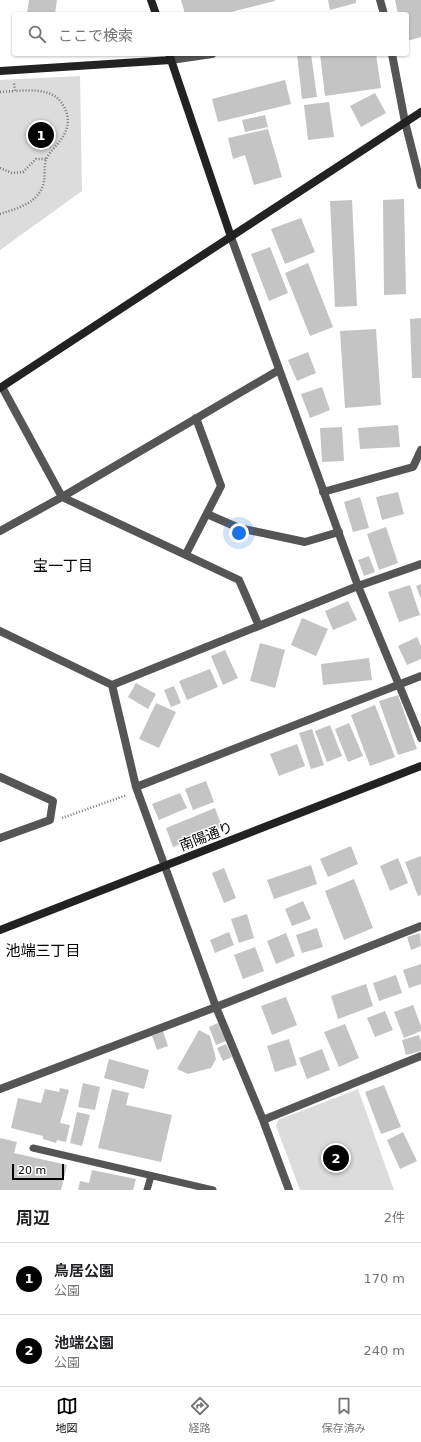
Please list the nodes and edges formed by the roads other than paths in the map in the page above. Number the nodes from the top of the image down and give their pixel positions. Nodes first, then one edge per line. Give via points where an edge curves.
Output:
1 (152, 0) edge
2 (380, 0) edge
3 (155, 12) edge
4 (383, 12) edge
5 (184, 56) edge
6 (392, 56) edge
7 (170, 57) edge
8 (0, 71) edge
9 (421, 112) edge
10 (405, 122) junction
11 (421, 185) edge
12 (231, 237) junction
13 (278, 370) junction
14 (1, 387) edge
15 (196, 418) junction
16 (421, 450) edge
17 (323, 492) junction
18 (62, 497) junction
19 (207, 514) junction
20 (0, 530) edge
21 (339, 532) junction
22 (186, 554) junction
23 (421, 564) edge
24 (358, 586) junction
25 (259, 626) junction
26 (0, 631) edge
27 (421, 676) edge
28 (112, 685) junction
29 (400, 685) junction
30 (421, 738) edge
31 (421, 766) edge
32 (0, 777) edge
33 (136, 787) junction
34 (0, 838) edge
35 (165, 866) junction
36 (421, 926) edge
37 (0, 930) edge
38 (216, 1007) junction
39 (421, 1056) edge
40 (0, 1090) edge
41 (262, 1120) junction
42 (33, 1148) dead end
43 (150, 1176) junction
44 (147, 1190) edge
45 (213, 1190) edge
46 (289, 1190) edge

1 - 3 street
2 - 4 street
5 - 7 street
6 - 10 street
7 - 8 street
7 - 12 street
9 - 10 street
10 - 11 street
10 - 12 street
12 - 13 street
12 - 14 street
13 - 15 street
13 - 17 street
14 - 18 street
15 - 18 street
15 - 19 street via 221,486
16 - 17 street via 413,467
17 - 21 street
18 - 20 street
18 - 22 street
19 - 21 street via 239,528 305,542
19 - 22 street
21 - 24 street
22 - 25 street via 239,580
23 - 24 street
24 - 25 street
24 - 29 street
25 - 28 street
26 - 28 street
27 - 29 street
28 - 33 street
29 - 30 street
29 - 33 street
31 - 35 street, 南陽通り
32 - 34 street via 53,801 50,820
33 - 35 street
35 - 37 street, 南陽通り
35 - 38 street
36 - 38 street
38 - 40 street
38 - 41 street
39 - 41 street
41 - 46 street
42 - 43 lane
43 - 44 lane
43 - 45 lane

